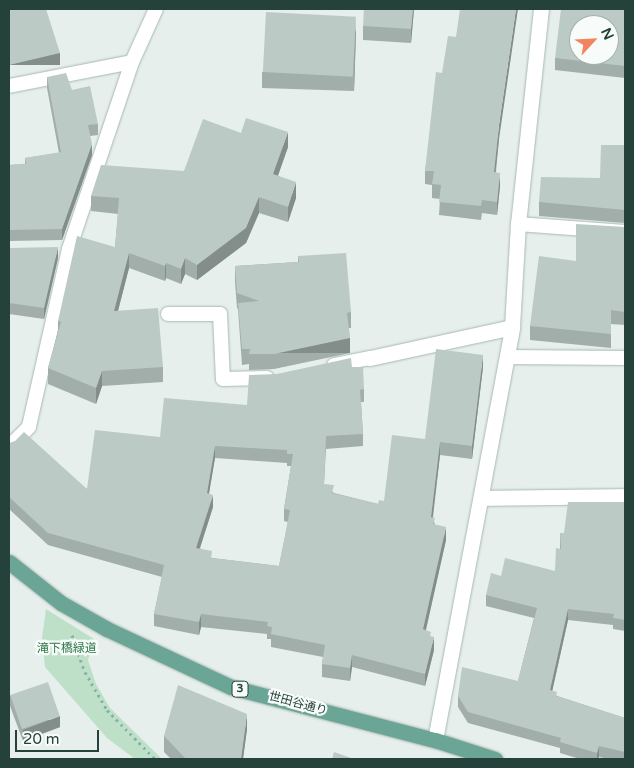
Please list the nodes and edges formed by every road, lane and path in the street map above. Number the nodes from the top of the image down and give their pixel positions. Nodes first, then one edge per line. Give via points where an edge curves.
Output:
1 (156, 9) edge
2 (541, 9) edge
3 (132, 62) junction
4 (9, 86) edge
5 (518, 224) junction
6 (625, 232) edge
7 (168, 314) dead end
8 (512, 327) junction
9 (507, 357) junction
10 (370, 358) joint
11 (625, 358) edge
12 (322, 368) edge
13 (284, 376) edge
14 (9, 447) edge
15 (625, 496) edge
16 (482, 498) junction
17 (9, 562) edge
18 (61, 603) junction
19 (436, 740) junction
20 (155, 759) edge
21 (495, 759) edge

1 - 3 lane
2 - 5 street
3 - 4 lane
3 - 14 lane via 64,249 30,427
5 - 6 lane
5 - 8 street
7 - 13 lane via 220,314 223,379
8 - 9 street
8 - 10 street
9 - 11 lane
9 - 16 street
10 - 12 lane
15 - 16 street
16 - 19 street
17 - 18 main road, 世田谷通り / 3
18 - 19 main road, 世田谷通り / 3 via 107,629 230,687
18 - 20 path via 85,672 106,710
19 - 21 main road, 世田谷通り / 3

